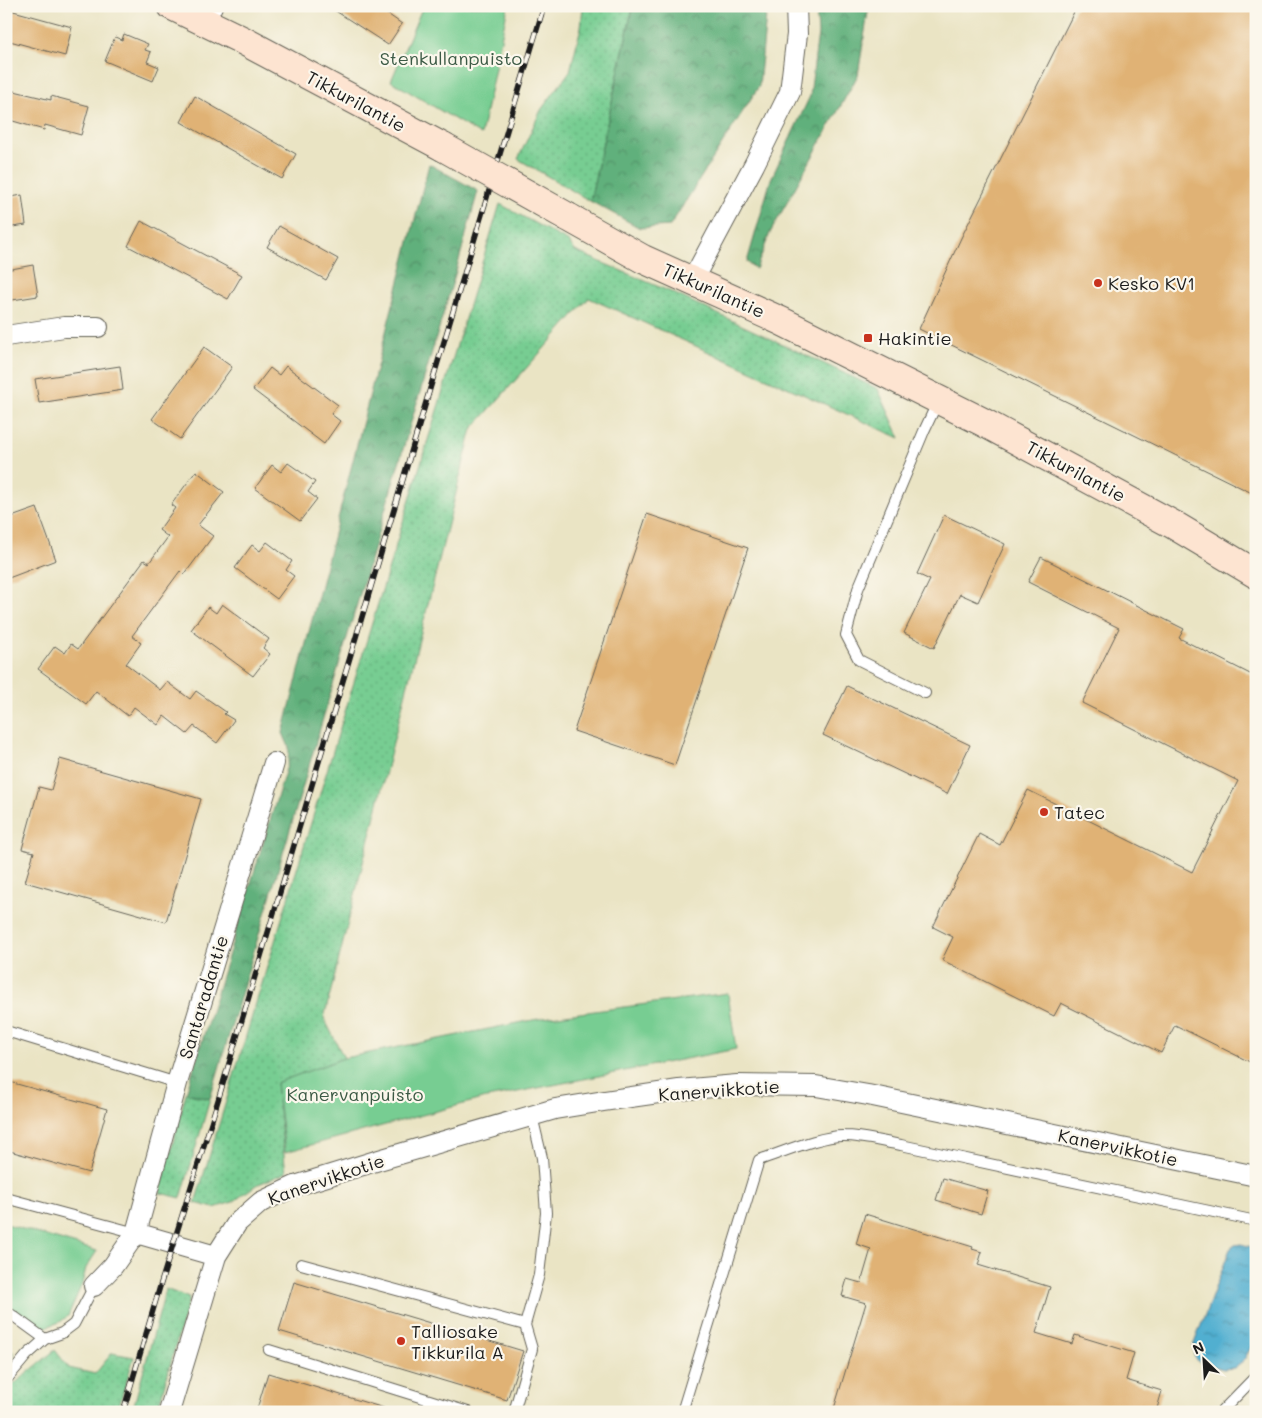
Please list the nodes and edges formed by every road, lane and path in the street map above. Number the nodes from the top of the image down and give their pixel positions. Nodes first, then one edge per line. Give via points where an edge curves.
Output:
1 (172, 6) edge
2 (796, 6) edge
3 (208, 14) edge
4 (692, 281) junction
5 (98, 326) dead end
6 (6, 336) edge
7 (939, 400) junction
8 (1256, 574) edge
9 (925, 693) dead end
10 (274, 763) dead end
11 (6, 1032) edge
12 (177, 1084) junction
13 (532, 1116) junction
14 (1256, 1176) edge
15 (6, 1198) edge
16 (1256, 1221) edge
17 (136, 1233) junction
18 (216, 1256) junction
19 (300, 1264) dead end
20 (94, 1286) joint
21 (6, 1314) edge
22 (525, 1325) junction
23 (45, 1339) junction
24 (269, 1350) dead end
25 (1256, 1376) edge
26 (6, 1380) edge
27 (170, 1412) edge
28 (468, 1412) edge
29 (514, 1412) edge
30 (682, 1412) edge
31 (1221, 1412) edge

1 - 3 main road, Tikkurilantie
2 - 4 street via 797,34 790,92
3 - 4 main road, Tikkurilantie, bridge via 242,40 643,259
4 - 7 main road, Tikkurilantie via 781,321
5 - 6 street via 64,327
7 - 8 main road, Tikkurilantie via 1174,525
7 - 9 lane via 858,589 846,635 859,660
10 - 12 street, Santaradantie
11 - 12 lane
12 - 17 street, Santaradantie
13 - 14 street, Kanervikkotie via 555,1109 679,1090 737,1085 816,1086
13 - 18 street, Kanervikkotie via 296,1186 261,1202 237,1223
13 - 22 lane via 542,1158 546,1213 539,1275
15 - 17 lane
16 - 30 lane via 901,1145 843,1136 819,1140 759,1160
17 - 18 street
17 - 20 street, Santaradantie
18 - 27 street
19 - 22 lane
20 - 23 lane via 74,1324
21 - 23 lane
22 - 29 lane via 532,1349
23 - 26 lane
24 - 28 lane
25 - 31 lane

